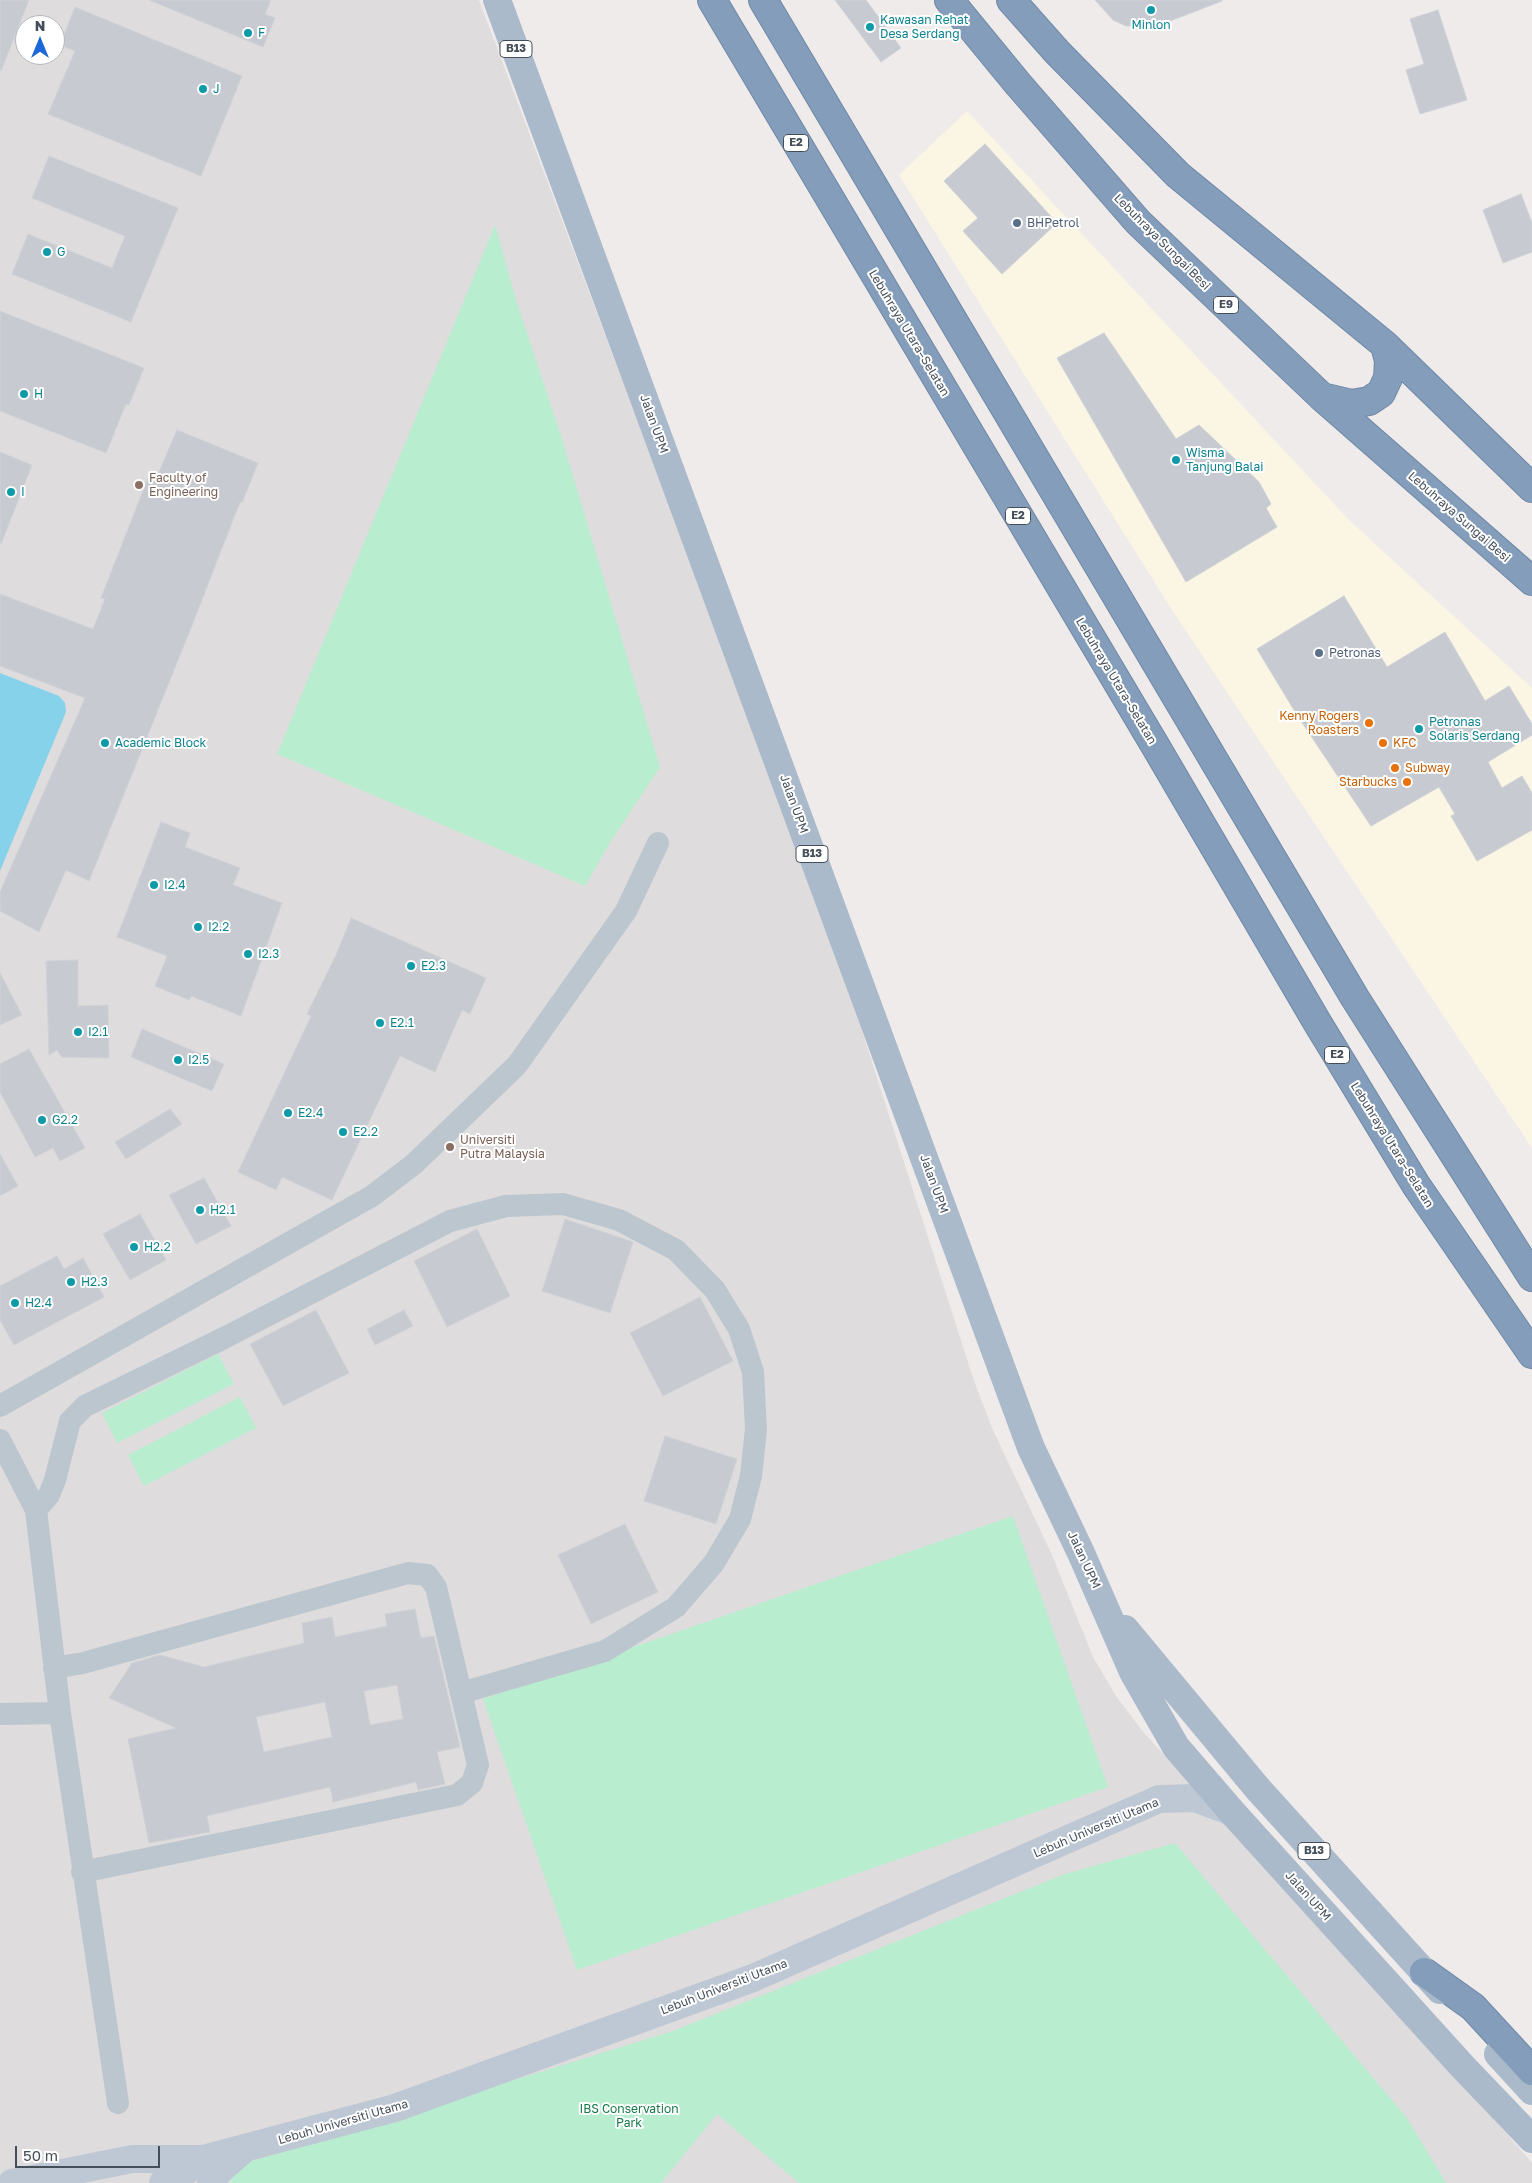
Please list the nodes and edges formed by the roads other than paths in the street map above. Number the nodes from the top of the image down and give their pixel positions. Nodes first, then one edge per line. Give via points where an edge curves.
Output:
1 (497, 0) edge
2 (712, 0) edge
3 (763, 0) edge
4 (949, 0) edge
5 (1011, 0) edge
6 (1385, 345) junction
7 (1322, 397) junction
8 (1532, 488) edge
9 (1532, 581) edge
10 (658, 843) dead end
11 (1532, 1277) edge
12 (1532, 1354) edge
13 (0, 1406) edge
14 (0, 1440) edge
15 (36, 1510) junction
16 (1104, 1603) junction
17 (54, 1668) junction
18 (461, 1693) junction
19 (60, 1713) junction
20 (0, 1714) edge
21 (1232, 1812) junction
22 (82, 1872) junction
23 (1424, 1972) junction
24 (1532, 2071) edge
25 (1532, 2091) edge
26 (118, 2103) dead end
27 (1532, 2139) edge
28 (207, 2171) edge
29 (12, 2183) edge
30 (163, 2183) edge

1 - 16 main road, Jalan UPM / B13 via 1031,1448
2 - 12 highway, Lebuhraya Utara–Selatan / E2 via 1317,1022 1416,1185
3 - 11 highway via 1355,998
4 - 7 highway, Lebuhraya Sungai Besi / E9 via 1138,222
5 - 6 highway via 1057,52 1178,175
6 - 7 highway via 1389,361 1388,378 1381,393 1370,400 1352,404
6 - 8 highway
7 - 9 highway, Lebuhraya Sungai Besi / E9
10 - 13 street via 626,911 517,1065 414,1164 372,1196
14 - 15 street
15 - 17 street
15 - 18 street via 49,1495 55,1480 70,1421 85,1406 226,1337 450,1220 506,1206 564,1204 619,1220 676,1250 715,1290 739,1329 753,1372 756,1429 751,1476 740,1520 714,1563 676,1607 605,1651
16 - 21 main road, Jalan UPM / B13 via 1133,1672 1176,1747
16 - 23 main road, Jalan UPM / B13 via 1258,1789
17 - 18 street via 83,1663 408,1573 427,1575 436,1587
17 - 19 street
18 - 22 street via 478,1765 472,1783 458,1795
19 - 20 street
19 - 22 street
21 - 27 main road, Jalan UPM / B13
21 - 28 main road, Lebuh Universiti Utama via 1194,1798 1159,1799 752,1978 395,2108 244,2150
22 - 26 street
23 - 24 highway via 1472,2007
23 - 25 main road, Jalan UPM / B13
28 - 29 main road, Lebuh Universiti Utama via 132,2159
28 - 30 main road, Lebuh Universiti Utama

